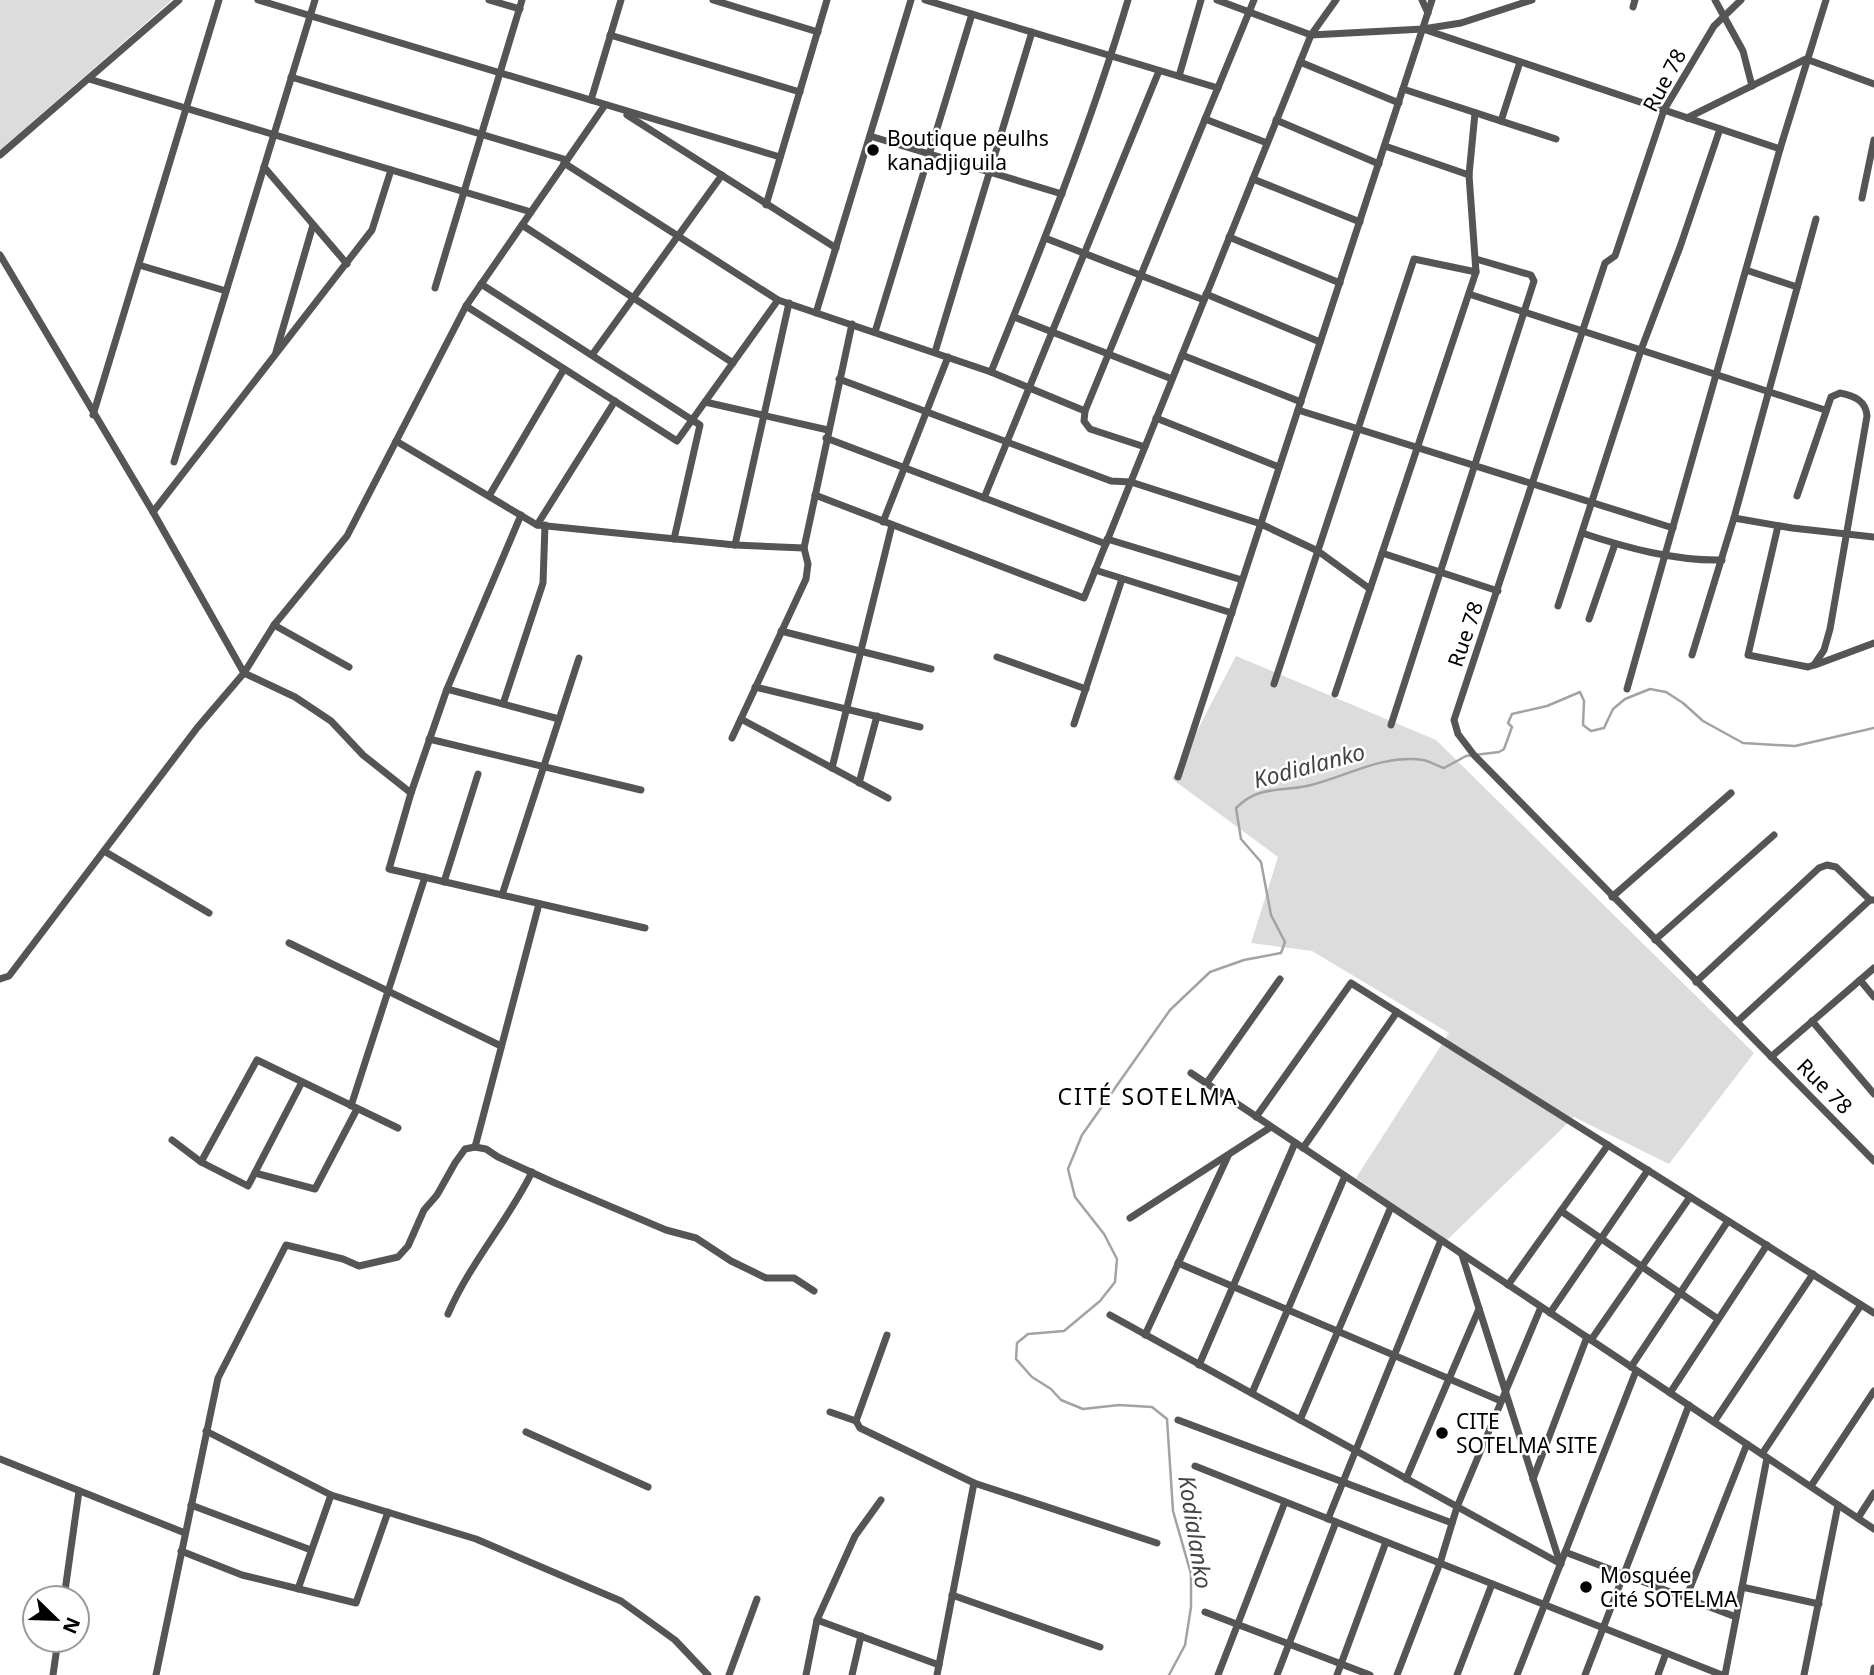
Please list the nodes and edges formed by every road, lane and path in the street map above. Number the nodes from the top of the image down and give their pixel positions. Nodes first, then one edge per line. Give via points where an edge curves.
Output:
1 (179, 0) edge
2 (219, 0) edge
3 (258, 0) edge
4 (315, 0) edge
5 (489, 0) edge
6 (522, 0) edge
7 (621, 0) edge
8 (713, 0) edge
9 (827, 0) edge
10 (911, 0) edge
11 (926, 0) edge
12 (1128, 0) edge
13 (1201, 0) edge
14 (1217, 0) edge
15 (1254, 0) edge
16 (1336, 0) edge
17 (1422, 0) edge
18 (1433, 0) edge
19 (1532, 0) edge
20 (1715, 0) edge
21 (1741, 0) edge
22 (1826, 0) edge
23 (520, 9) junction
24 (1249, 12) junction
25 (1428, 13) junction
26 (972, 14) junction
27 (310, 16) junction
28 (1723, 16) junction
29 (1423, 29) junction
30 (818, 32) junction
31 (1032, 32) junction
32 (610, 35) junction
33 (1311, 35) junction
34 (1111, 56) junction
35 (1806, 60) junction
36 (1300, 62) junction
37 (1520, 62) junction
38 (1159, 71) junction
39 (500, 73) junction
40 (1179, 76) junction
41 (291, 77) junction
42 (89, 79) junction
43 (1874, 84) edge
44 (1752, 86) junction
45 (1218, 88) junction
46 (1403, 89) junction
47 (800, 92) junction
48 (590, 100) junction
49 (1399, 103) junction
50 (605, 105) junction
51 (186, 108) junction
52 (618, 108) junction
53 (1664, 110) junction
54 (1475, 113) junction
55 (1687, 118) junction
56 (1205, 119) junction
57 (1276, 120) junction
58 (1500, 121) junction
59 (1720, 129) junction
60 (274, 135) junction
61 (481, 135) junction
62 (870, 136) junction
63 (1556, 139) dead end
64 (1874, 140) edge
65 (1267, 143) junction
66 (1385, 146) junction
67 (1780, 149) junction
68 (930, 154) junction
69 (0, 155) edge
70 (780, 158) junction
71 (566, 162) junction
72 (1379, 164) junction
73 (264, 167) junction
74 (391, 170) junction
75 (989, 172) junction
76 (1469, 174) junction
77 (722, 176) junction
78 (1253, 179) junction
79 (464, 192) junction
80 (1062, 194) junction
81 (1862, 198) dead end
82 (766, 205) junction
83 (531, 212) junction
84 (1816, 219) dead end
85 (1360, 222) junction
86 (313, 225) junction
87 (522, 225) junction
88 (679, 236) junction
89 (1229, 237) junction
90 (1045, 238) junction
91 (836, 248) junction
92 (1084, 253) junction
93 (0, 255) edge
94 (1475, 259) junction
95 (346, 264) junction
96 (139, 265) junction
97 (1746, 270) junction
98 (1476, 272) junction
99 (1141, 276) junction
100 (1340, 283) junction
101 (481, 284) junction
102 (1797, 287) junction
103 (435, 288) dead end
104 (226, 291) junction
105 (1469, 294) junction
106 (1205, 297) junction
107 (634, 298) junction
108 (778, 300) junction
109 (789, 303) junction
110 (466, 306) junction
111 (1525, 312) junction
112 (816, 313) junction
113 (1014, 317) junction
114 (852, 324) junction
115 (1583, 331) junction
116 (876, 332) junction
117 (1052, 332) junction
118 (1320, 342) junction
119 (1641, 350) junction
120 (935, 352) junction
121 (1109, 354) junction
122 (275, 355) junction
123 (593, 355) junction
124 (1182, 355) junction
125 (948, 357) junction
126 (733, 363) junction
127 (564, 369) junction
128 (991, 372) junction
129 (1717, 375) junction
130 (839, 379) junction
131 (1172, 379) junction
132 (1029, 388) junction
133 (1767, 392) junction
134 (615, 401) junction
135 (705, 402) junction
136 (1299, 406) junction
137 (1825, 410) junction
138 (1085, 411) junction
139 (926, 412) junction
140 (93, 415) junction
141 (764, 416) junction
142 (1156, 418) junction
143 (692, 420) junction
144 (1359, 429) junction
145 (827, 434) junction
146 (396, 441) junction
147 (1006, 443) junction
148 (1144, 447) junction
149 (1418, 447) junction
150 (174, 462) dead end
151 (1476, 466) junction
152 (904, 467) junction
153 (1279, 467) junction
154 (1131, 482) junction
155 (1533, 484) junction
156 (815, 495) junction
157 (489, 496) junction
158 (1797, 496) dead end
159 (984, 498) junction
160 (1592, 502) junction
161 (153, 513) junction
162 (521, 515) junction
163 (1734, 518) junction
164 (883, 522) junction
165 (1261, 524) junction
166 (541, 525) junction
167 (892, 525) junction
168 (1777, 526) junction
169 (1673, 528) junction
170 (1582, 533) junction
171 (1847, 533) junction
172 (1874, 537) edge
173 (674, 539) junction
174 (1106, 542) junction
175 (1615, 544) junction
176 (735, 545) junction
177 (804, 548) junction
178 (1318, 551) junction
179 (1382, 552) junction
180 (1665, 554) junction
181 (1722, 560) junction
182 (1095, 570) junction
183 (1441, 572) junction
184 (1122, 579) junction
185 (1242, 580) junction
186 (1370, 589) junction
187 (1498, 591) junction
188 (1558, 606) dead end
189 (1232, 613) junction
190 (1589, 620) dead end
191 (274, 625) junction
192 (781, 631) junction
193 (1874, 643) edge
194 (861, 651) junction
195 (1692, 655) dead end
196 (997, 657) dead end
197 (579, 658) dead end
198 (1814, 665) junction
199 (349, 667) dead end
200 (930, 669) dead end
201 (244, 673) junction
202 (1274, 684) dead end
203 (755, 687) junction
204 (447, 689) junction
205 (1086, 689) junction
206 (1627, 689) dead end
207 (1335, 694) dead end
208 (503, 704) junction
209 (847, 709) junction
210 (877, 716) junction
211 (559, 719) junction
212 (741, 719) junction
213 (1074, 724) dead end
214 (1391, 725) dead end
215 (920, 727) dead end
216 (732, 738) dead end
217 (429, 739) junction
218 (544, 767) junction
219 (832, 768) junction
220 (478, 774) dead end
221 (1178, 778) dead end
222 (859, 783) junction
223 (641, 790) dead end
224 (411, 793) junction
225 (1731, 793) dead end
226 (888, 798) dead end
227 (1774, 835) dead end
228 (104, 850) junction
229 (425, 877) junction
230 (443, 882) junction
231 (502, 895) junction
232 (1612, 897) junction
233 (1872, 900) edge
234 (539, 904) junction
235 (209, 914) dead end
236 (645, 928) dead end
237 (1655, 940) junction
238 (289, 943) dead end
239 (1874, 968) edge
240 (0, 979) edge
241 (1280, 979) dead end
242 (1860, 980) junction
243 (1696, 982) junction
244 (388, 991) junction
245 (1874, 997) edge
246 (1397, 1012) junction
247 (1812, 1021) junction
248 (1737, 1022) junction
249 (501, 1046) junction
250 (1771, 1057) junction
251 (1191, 1073) dead end
252 (302, 1082) junction
253 (1206, 1084) junction
254 (1874, 1094) edge
255 (354, 1107) junction
256 (1256, 1117) junction
257 (1271, 1127) junction
258 (398, 1128) dead end
259 (172, 1140) dead end
260 (1608, 1145) junction
261 (1299, 1146) junction
262 (475, 1147) junction
263 (1228, 1156) junction
264 (1874, 1161) edge
265 (201, 1162) junction
266 (1648, 1170) junction
267 (532, 1172) junction
268 (255, 1173) junction
269 (1345, 1176) junction
270 (1690, 1197) junction
271 (1391, 1207) junction
272 (1561, 1211) junction
273 (1130, 1219) dead end
274 (1728, 1221) junction
275 (1601, 1238) junction
276 (1441, 1240) junction
277 (1767, 1245) junction
278 (1462, 1254) junction
279 (1178, 1263) junction
280 (1642, 1266) junction
281 (1813, 1274) junction
282 (1508, 1285) junction
283 (1233, 1286) junction
284 (814, 1291) dead end
285 (1680, 1293) junction
286 (1861, 1305) junction
287 (1541, 1307) junction
288 (1479, 1308) junction
289 (1287, 1310) junction
290 (1550, 1313) junction
291 (1874, 1313) edge
292 (448, 1314) dead end
293 (1110, 1315) dead end
294 (1718, 1319) junction
295 (1338, 1331) junction
296 (887, 1335) dead end
297 (1145, 1335) junction
298 (1589, 1339) junction
299 (1393, 1355) junction
300 (1199, 1365) junction
301 (1634, 1369) junction
302 (1449, 1379) junction
303 (1506, 1391) junction
304 (1874, 1391) edge
305 (1670, 1393) junction
306 (1251, 1394) junction
307 (1501, 1401) junction
308 (1689, 1405) junction
309 (830, 1412) dead end
310 (1178, 1420) dead end
311 (1300, 1420) junction
312 (856, 1421) junction
313 (1714, 1422) junction
314 (206, 1431) junction
315 (526, 1432) dead end
316 (1747, 1444) junction
317 (1355, 1451) junction
318 (1765, 1456) junction
319 (0, 1459) edge
320 (1195, 1466) dead end
321 (1406, 1479) junction
322 (1534, 1479) junction
323 (1343, 1482) junction
324 (974, 1483) junction
325 (1811, 1486) junction
326 (648, 1487) dead end
327 (79, 1491) junction
328 (1874, 1493) edge
329 (331, 1495) junction
330 (881, 1500) dead end
331 (1285, 1502) junction
332 (191, 1505) junction
333 (1838, 1505) junction
334 (1457, 1507) junction
335 (388, 1512) junction
336 (1858, 1518) junction
337 (1332, 1521) junction
338 (1452, 1523) junction
339 (1874, 1529) edge
340 (185, 1533) junction
341 (1386, 1542) junction
342 (1157, 1543) dead end
343 (312, 1550) junction
344 (181, 1551) junction
345 (1565, 1552) junction
346 (1440, 1563) junction
347 (1560, 1564) junction
348 (1623, 1574) junction
349 (66, 1584) edge
350 (1492, 1584) junction
351 (1742, 1587) junction
352 (298, 1589) junction
353 (952, 1595) junction
354 (1686, 1598) junction
355 (757, 1599) dead end
356 (1819, 1604) junction
357 (1544, 1605) junction
358 (1205, 1612) dead end
359 (1736, 1617) junction
360 (817, 1620) junction
361 (1237, 1624) junction
362 (1603, 1628) junction
363 (861, 1636) junction
364 (1289, 1644) junction
365 (1100, 1647) dead end
366 (1667, 1653) junction
367 (56, 1654) edge
368 (1341, 1664) junction
369 (939, 1665) junction
370 (1874, 1668) edge
371 (53, 1675) edge
372 (156, 1675) edge
373 (708, 1675) edge
374 (729, 1675) edge
375 (806, 1675) edge
376 (852, 1675) edge
377 (937, 1675) edge
378 (1218, 1675) edge
379 (1277, 1675) edge
380 (1337, 1675) edge
381 (1370, 1675) edge
382 (1397, 1675) edge
383 (1457, 1675) edge
384 (1517, 1675) edge
385 (1585, 1675) edge
386 (1658, 1675) edge
387 (1723, 1675) edge
388 (1804, 1675) edge
389 (1872, 1675) edge

1 - 42 street
2 - 51 street
3 - 27 street
4 - 27 street
5 - 23 street
6 - 23 street
7 - 32 street
8 - 30 street
9 - 30 street
10 - 62 street
11 - 26 street
12 - 34 street
13 - 40 street
14 - 24 street
15 - 24 street
16 - 33 street
17 - 25 street
18 - 25 street
19 - 29 street via 1461,23
20 - 28 street
21 - 28 street, Rue 78
22 - 35 street
23 - 39 street
24 - 33 street
24 - 45 street
25 - 29 street
26 - 31 street
26 - 68 street
27 - 39 street
27 - 41 street
28 - 44 street via 1742,51
28 - 53 street, Rue 78
29 - 33 street
29 - 37 street
29 - 46 street
30 - 47 street
31 - 34 street
31 - 75 street
32 - 47 street
32 - 48 street
33 - 36 street
34 - 38 street
34 - 80 street
35 - 43 street
35 - 44 street
35 - 67 street
36 - 49 street
36 - 57 street
37 - 53 street
37 - 58 street
38 - 40 street
38 - 92 street
39 - 48 street
39 - 61 street
40 - 45 street
41 - 60 street
41 - 61 street
42 - 51 street
42 - 69 street
44 - 55 street
45 - 56 street
46 - 49 street
46 - 54 street
47 - 70 street
48 - 50 street
49 - 66 street
50 - 52 street
50 - 71 street
51 - 60 street
51 - 96 street
52 - 70 street
52 - 77 street
53 - 55 street
53 - 115 street, Rue 78 via 1615,256 1605,263
54 - 58 street
54 - 76 street
55 - 59 street
56 - 65 street
56 - 99 street
57 - 65 street
57 - 72 street
58 - 63 street
59 - 67 street
59 - 119 street
60 - 73 street
60 - 74 street
61 - 71 street
61 - 79 street
62 - 68 street
62 - 91 street
64 - 81 street
65 - 78 street
66 - 72 street
66 - 76 street
67 - 97 street
68 - 75 street
68 - 116 street
70 - 82 street
71 - 83 street
71 - 88 street
72 - 85 street
73 - 86 street
73 - 104 street
74 - 79 street
74 - 95 street via 372,230
75 - 80 street
75 - 120 street
76 - 94 street
77 - 82 street
77 - 88 street
78 - 85 street
78 - 89 street
79 - 83 street
79 - 103 street
80 - 90 street
82 - 91 street
83 - 87 street
84 - 102 street
85 - 100 street
86 - 95 street
86 - 122 street
87 - 101 street
87 - 107 street
88 - 107 street
88 - 108 street
89 - 100 street
89 - 106 street
90 - 92 street
90 - 113 street
91 - 112 street
92 - 99 street
92 - 117 street
93 - 140 street
94 - 98 street
94 - 111 street via 1531,275 1534,281
95 - 122 street
96 - 104 street
96 - 140 street
97 - 102 street
97 - 129 street
98 - 105 street
98 - 144 street via 1414,258
99 - 106 street
99 - 121 street
100 - 118 street
101 - 110 street
101 - 123 street
102 - 133 street
104 - 150 street
105 - 111 street
105 - 149 street
106 - 118 street
106 - 124 street
107 - 123 street
107 - 126 street
108 - 109 street
108 - 126 street
109 - 112 street
109 - 141 street
110 - 127 street
110 - 146 street
111 - 115 street
111 - 151 street
112 - 114 street
113 - 117 street
113 - 128 street
114 - 116 street
114 - 130 street
115 - 119 street
115 - 155 street, Rue 78
116 - 120 street
117 - 121 street
117 - 132 street
118 - 136 street
119 - 129 street
119 - 160 street
120 - 125 street
121 - 131 street
121 - 138 street
122 - 161 street
123 - 143 street
124 - 131 street
124 - 136 street
125 - 128 street
125 - 139 street
126 - 135 street
127 - 134 street
127 - 157 street
128 - 132 street
129 - 133 street
129 - 169 street
130 - 139 street
130 - 145 street
131 - 142 street
132 - 138 street
132 - 147 street
133 - 137 street
133 - 163 street
134 - 143 street via 677,441
134 - 166 street
135 - 141 street
135 - 143 street
136 - 144 street
136 - 153 street
137 - 158 street
137 - 171 street via 1831,397 1840,393 1867,407
138 - 148 street via 1084,421 1090,429
139 - 147 street
139 - 152 street
140 - 161 street
141 - 145 street
141 - 176 street
142 - 148 street
142 - 153 street
143 - 173 street via 700,425
144 - 149 street
144 - 178 street
145 - 152 street
145 - 156 street
146 - 157 street
146 - 191 street via 347,536
147 - 154 street via 1111,481
147 - 159 street
148 - 154 street
149 - 151 street
149 - 179 street
151 - 155 street
151 - 183 street
152 - 159 street
152 - 164 street
153 - 165 street
154 - 165 street
154 - 174 street
155 - 160 street
155 - 187 street, Rue 78
156 - 164 street
156 - 177 street
157 - 162 street
159 - 174 street
160 - 169 street
160 - 170 street
161 - 201 street
162 - 166 street
162 - 204 street
163 - 168 street
163 - 181 street
164 - 167 street
165 - 178 street
165 - 185 street
166 - 173 street
166 - 208 street via 543,583
167 - 182 street via 1084,598
167 - 194 street
168 - 171 street
168 - 198 street via 1748,655
169 - 180 street
170 - 175 street
170 - 188 street
171 - 172 street
171 - 198 street via 1830,629
173 - 176 street
174 - 182 street
174 - 185 street
175 - 180 street
175 - 190 street
176 - 177 street
177 - 192 street via 806,579
178 - 186 street
178 - 202 street
179 - 183 street
179 - 186 street
180 - 181 street via 1695,561
180 - 206 street
181 - 195 street
182 - 184 street
183 - 187 street
183 - 214 street
184 - 189 street
184 - 205 street
185 - 189 street
186 - 207 street
187 - 232 street, Rue 78 via 1455,727 1474,755
189 - 221 street
191 - 199 street
191 - 201 street
192 - 194 street
192 - 203 street
193 - 198 street
194 - 200 street
194 - 209 street
196 - 205 street
197 - 211 street
201 - 224 street via 295,697 331,721 363,755
201 - 228 street
203 - 209 street
203 - 212 street
204 - 208 street
204 - 217 street
205 - 213 street
208 - 211 street
209 - 210 street
209 - 219 street
210 - 215 street
210 - 222 street
211 - 218 street
212 - 216 street
212 - 219 street
217 - 218 street
217 - 224 street
218 - 223 street
218 - 231 street
219 - 222 street
220 - 230 street
222 - 226 street
224 - 229 street via 389,869
225 - 232 street
227 - 237 street
228 - 235 street
228 - 240 street via 9,976
229 - 230 street
229 - 244 street
230 - 231 street
231 - 234 street
232 - 237 street, Rue 78
233 - 243 street via 1836,867 1819,868
233 - 248 street
234 - 236 street
234 - 249 street
237 - 243 street, Rue 78
238 - 244 street
239 - 242 street
241 - 253 street
242 - 245 street
242 - 247 street
243 - 248 street, Rue 78
244 - 249 street
244 - 255 street
246 - 256 street via 1351,983
246 - 260 street
246 - 261 street
247 - 250 street
247 - 254 street
248 - 250 street, Rue 78
249 - 262 street
250 - 264 street, Rue 78
251 - 253 street
252 - 255 street
252 - 265 street via 257,1060
252 - 268 street
253 - 256 street
255 - 258 street
255 - 268 street via 315,1189
256 - 257 street
257 - 261 street
257 - 263 street
259 - 265 street
260 - 266 street
260 - 272 street
261 - 269 street
261 - 283 street
262 - 267 street
262 - 314 street via 465,1149 455,1163 398,1257 359,1266 286,1245 218,1378
263 - 273 street
263 - 279 street
265 - 268 street via 248,1186
266 - 270 street
266 - 275 street
267 - 284 street via 666,1230 696,1238 766,1278 794,1278
267 - 292 street
269 - 271 street
269 - 289 street
270 - 274 street
270 - 280 street
271 - 276 street
271 - 295 street
272 - 275 street
272 - 282 street
274 - 277 street
274 - 285 street
275 - 280 street
275 - 290 street
276 - 278 street
276 - 299 street
277 - 281 street
277 - 294 street
278 - 282 street
278 - 288 street
279 - 283 street
279 - 297 street
280 - 285 street
280 - 298 street
281 - 286 street
281 - 313 street
282 - 287 street
283 - 289 street
283 - 300 street
285 - 294 street
285 - 301 street
286 - 291 street
286 - 318 street
287 - 290 street
287 - 303 street
288 - 302 street
288 - 303 street
289 - 295 street
289 - 306 street
290 - 298 street
293 - 297 street
294 - 305 street
295 - 299 street
295 - 311 street
296 - 312 street
297 - 300 street
298 - 301 street
298 - 322 street
299 - 302 street
299 - 317 street
300 - 306 street
301 - 305 street
301 - 345 street
302 - 307 street
302 - 321 street
303 - 307 street
303 - 322 street
304 - 325 street
305 - 308 street
306 - 311 street
307 - 334 street
308 - 313 street
308 - 348 street
309 - 312 street
310 - 323 street
311 - 317 street
312 - 324 street via 860,1428
313 - 316 street
314 - 329 street
314 - 332 street
315 - 326 street
316 - 318 street
316 - 354 street
317 - 321 street
317 - 323 street
318 - 325 street
318 - 351 street
319 - 327 street
320 - 331 street
321 - 334 street
322 - 347 street
323 - 337 street
323 - 338 street
324 - 342 street
324 - 353 street
325 - 333 street
327 - 340 street
327 - 349 street
328 - 336 street
329 - 335 street
329 - 343 street
330 - 360 street via 855,1536
331 - 337 street
331 - 361 street
332 - 340 street
332 - 343 street
333 - 336 street
333 - 356 street
334 - 338 street
334 - 347 street
335 - 352 street via 356,1603
335 - 373 street via 476,1539 621,1601 675,1640
336 - 339 street
337 - 341 street
337 - 364 street
338 - 346 street
340 - 344 street
341 - 346 street
341 - 368 street
343 - 352 street
344 - 352 street via 242,1575
344 - 372 street
345 - 347 street
345 - 348 street
346 - 350 street
346 - 382 street
347 - 357 street
348 - 354 street
348 - 362 street
350 - 357 street
350 - 383 street
351 - 356 street
351 - 359 street
353 - 365 street
353 - 369 street
354 - 359 street
355 - 374 street
356 - 388 street
357 - 362 street
357 - 384 street
358 - 361 street
359 - 387 street
360 - 363 street
360 - 375 street
361 - 364 street
361 - 378 street
362 - 366 street
362 - 385 street
363 - 369 street
363 - 376 street
364 - 368 street
364 - 379 street
366 - 386 street
366 - 387 street
367 - 371 street
368 - 380 street
368 - 381 street
369 - 377 street
370 - 389 street

